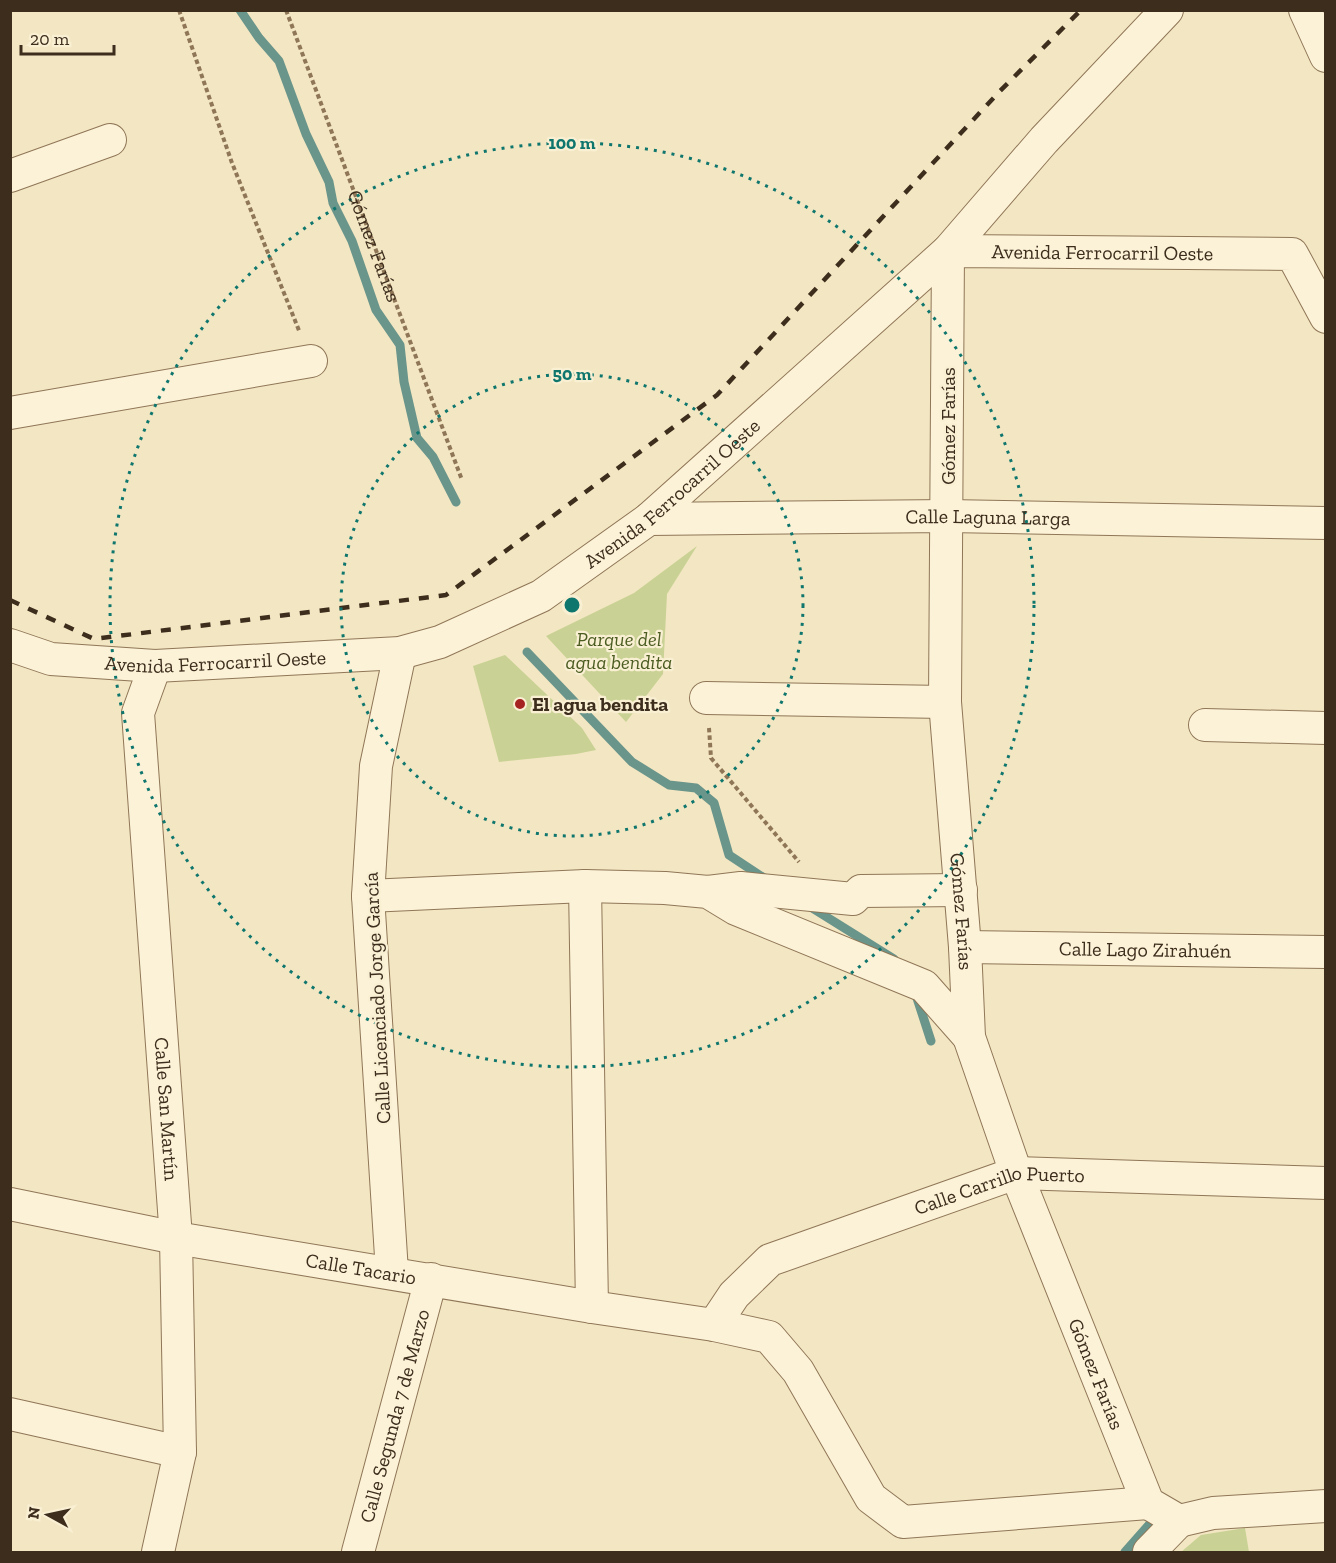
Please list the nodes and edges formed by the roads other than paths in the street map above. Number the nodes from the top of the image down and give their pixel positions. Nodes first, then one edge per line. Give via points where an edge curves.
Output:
1 (1167, 10) edge
2 (1305, 10) edge
3 (1326, 56) edge
4 (110, 140) dead end
5 (10, 176) edge
6 (948, 250) junction
7 (1326, 317) edge
8 (311, 361) road end
9 (10, 413) edge
10 (948, 516) junction
11 (649, 519) junction
12 (1326, 523) edge
13 (10, 645) edge
14 (400, 653) junction
15 (155, 666) junction
16 (706, 698) road end
17 (945, 702) junction
18 (1205, 725) dead end
19 (1326, 728) edge
20 (585, 886) junction
21 (961, 890) junction
22 (368, 896) junction
23 (739, 898) junction
24 (965, 947) junction
25 (1326, 952) edge
26 (969, 1036) junction
27 (1016, 1173) junction
28 (1326, 1183) edge
29 (10, 1204) edge
30 (176, 1238) junction
31 (392, 1272) junction
32 (430, 1279) junction
33 (592, 1307) junction
34 (714, 1325) junction
35 (10, 1414) edge
36 (180, 1452) junction
37 (1148, 1503) junction
38 (1326, 1506) edge
39 (1179, 1521) junction
40 (158, 1552) edge
41 (358, 1552) edge
42 (1149, 1552) edge

1 - 6 street via 1044,140
2 - 3 street
4 - 5 street
6 - 7 street, Avenida Ferrocarril Oeste via 1292,254
6 - 10 street, Gómez Farías
6 - 11 street, Avenida Ferrocarril Oeste
8 - 9 street
10 - 11 street, Calle Laguna Larga
10 - 12 street, Calle Laguna Larga
10 - 17 street, Gómez Farías
11 - 14 street, Avenida Ferrocarril Oeste via 541,596 440,642
13 - 15 street, Avenida Ferrocarril Oeste via 51,659
14 - 15 street, Avenida Ferrocarril Oeste
14 - 22 street, Calle Licenciado Jorge García via 376,766
15 - 30 street, Calle San Martín via 138,713
16 - 17 street
17 - 21 street, Gómez Farías
18 - 19 street
20 - 22 street
20 - 23 street via 665,888
20 - 33 street
21 - 23 street via 861,891 853,899
21 - 24 street, Gómez Farías
22 - 31 street, Calle Licenciado Jorge García
23 - 26 street via 924,986
24 - 25 street, Calle Lago Zirahuén
24 - 26 street, Gómez Farías
26 - 27 street, Gómez Farías
27 - 28 street, Calle Carrillo Puerto
27 - 34 street, Calle Carrillo Puerto via 770,1260 734,1294
27 - 37 street, Gómez Farías
29 - 30 street, Calle Tacario
30 - 31 street, Calle Tacario
30 - 36 street, Calle San Martín
31 - 32 street, Calle Tacario
32 - 33 street, Calle Tacario
32 - 41 street, Calle Segunda 7 de Marzo
33 - 34 street, Calle Tacario
34 - 37 street, Calle Tacario via 769,1336 798,1371 871,1498 903,1522
35 - 36 street
36 - 40 street, Calle San Martín
37 - 39 street
38 - 39 street via 1213,1513
39 - 42 street

